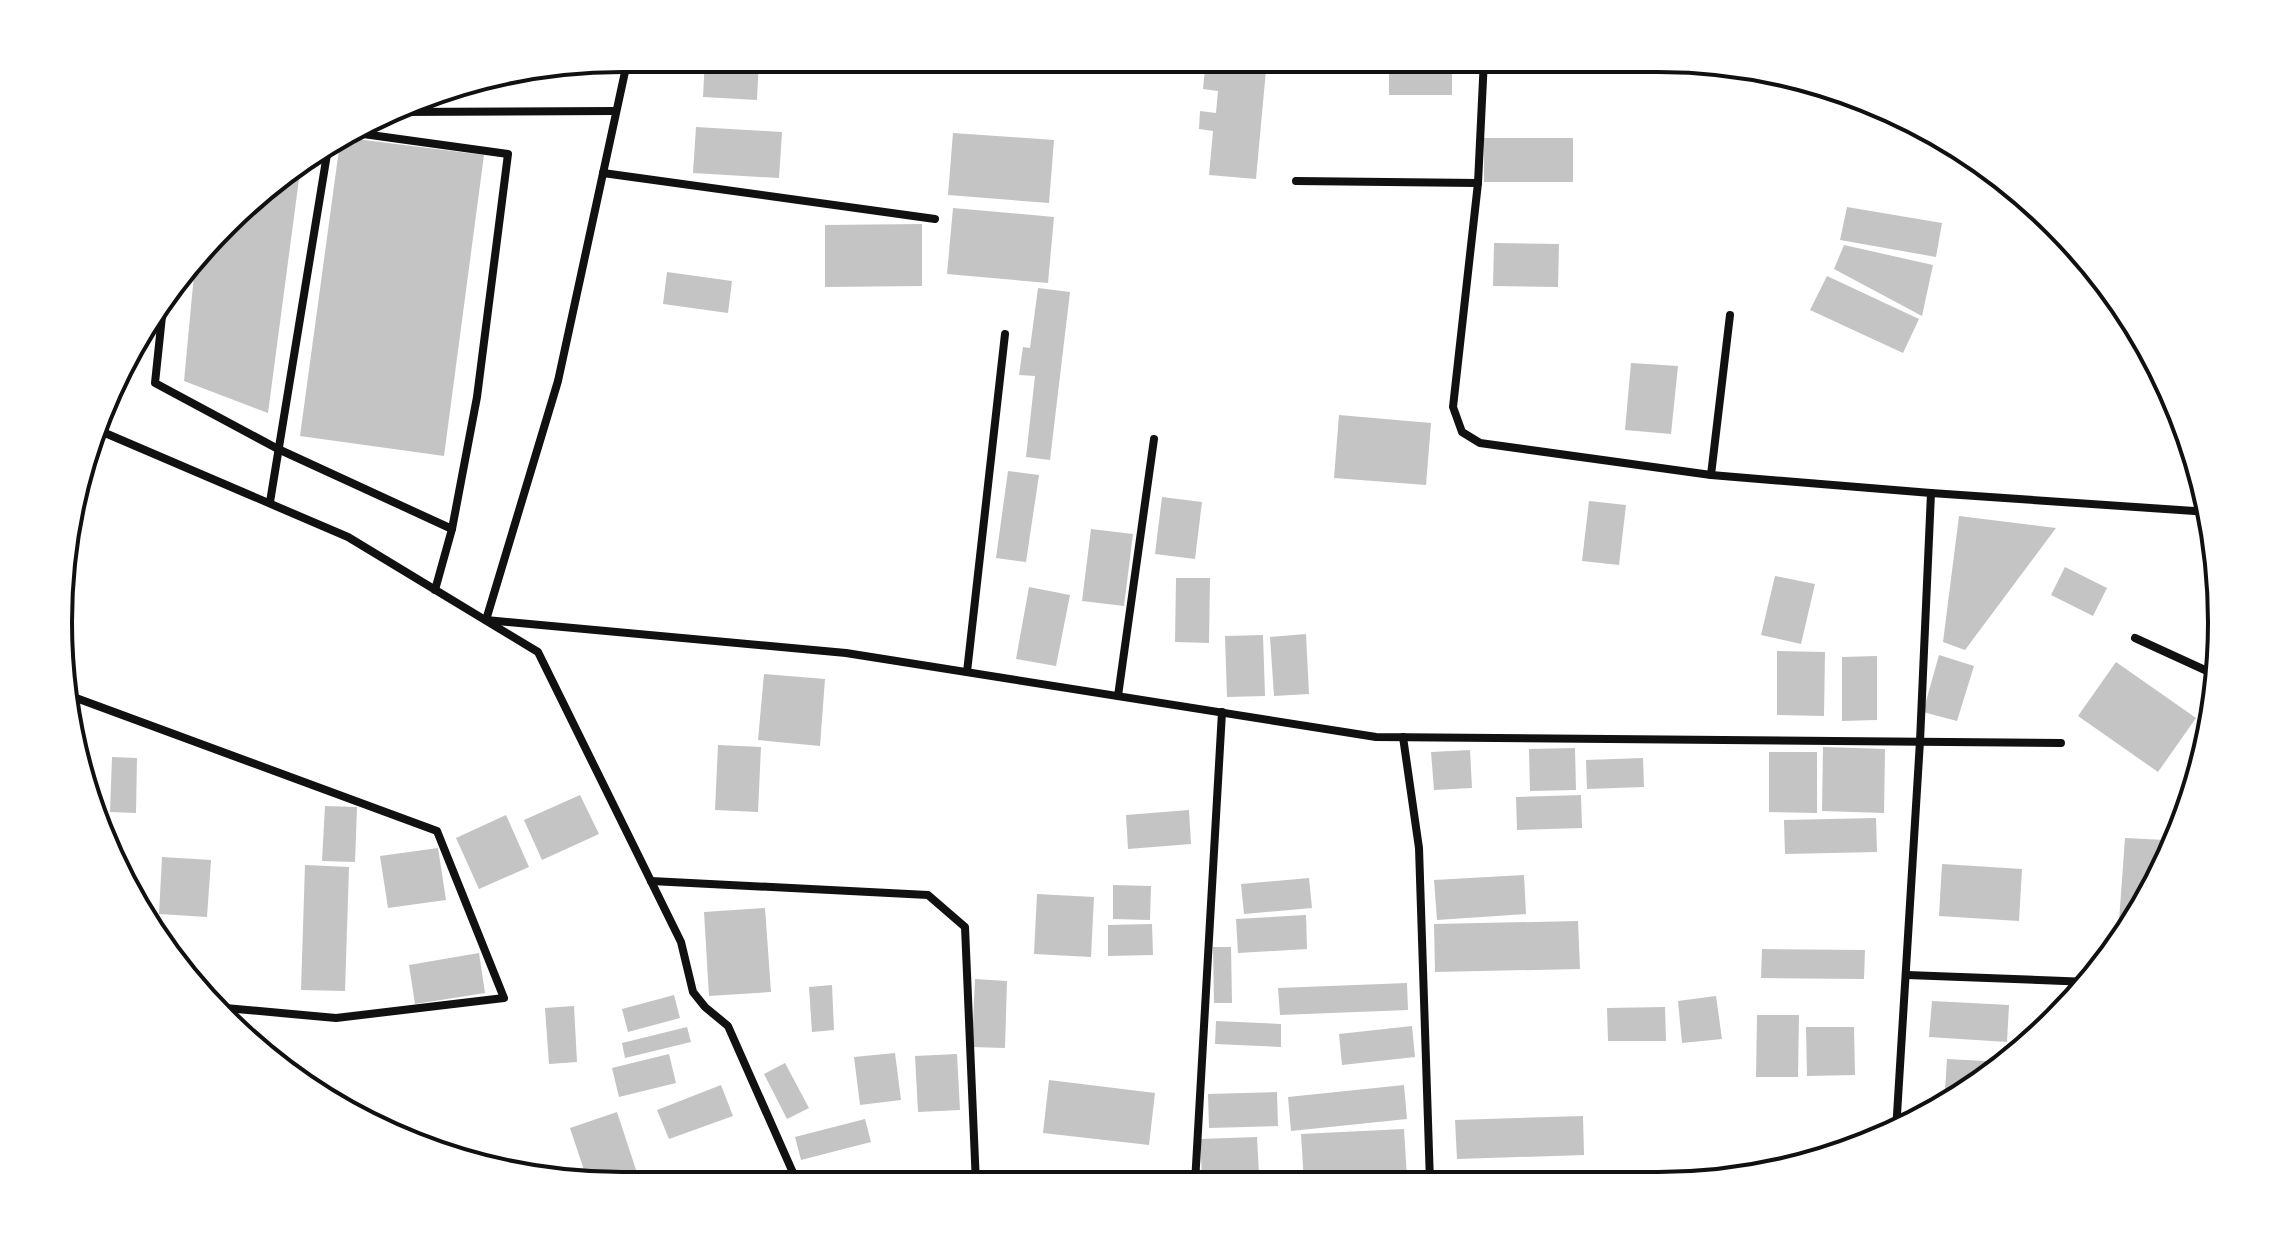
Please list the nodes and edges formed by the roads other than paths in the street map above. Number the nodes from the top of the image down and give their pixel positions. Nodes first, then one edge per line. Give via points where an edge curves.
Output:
1 (625, 72) edge
2 (1483, 72) edge
3 (616, 111) junction
4 (417, 112) edge
5 (368, 135) edge
6 (326, 159) edge
7 (603, 173) junction
8 (1296, 181) dead end
9 (1478, 183) junction
10 (935, 219) dead end
11 (1730, 315) dead end
12 (161, 322) edge
13 (1005, 334) dead end
14 (106, 433) edge
15 (1154, 439) dead end
16 (278, 449) junction
17 (1711, 475) junction
18 (1931, 493) junction
19 (270, 502) junction
20 (2196, 511) edge
21 (452, 529) junction
22 (435, 590) junction
23 (486, 620) junction
24 (2135, 638) dead end
25 (2206, 670) edge
26 (967, 672) junction
27 (1118, 696) junction
28 (78, 699) edge
29 (1222, 712) junction
30 (1403, 737) junction
31 (1920, 741) junction
32 (2061, 743) dead end
33 (651, 881) junction
34 (1907, 975) junction
35 (2075, 981) edge
36 (231, 1008) edge
37 (1897, 1117) edge
38 (793, 1172) edge
39 (975, 1172) edge
40 (1196, 1172) edge
41 (1430, 1172) edge

1 - 3 street
2 - 9 street
3 - 4 street
3 - 7 street
5 - 21 street via 508,154 477,397
6 - 16 street
7 - 10 street
7 - 23 street via 558,381
8 - 9 street
9 - 17 street via 1453,407 1462,432 1480,443
11 - 17 street
12 - 16 street via 155,383
13 - 26 street
14 - 19 street
15 - 27 street
16 - 19 street
16 - 21 street
17 - 18 street
18 - 20 street
18 - 31 street
19 - 22 street via 348,537
21 - 22 street
22 - 23 street
23 - 26 street via 846,653
23 - 33 street via 538,652
24 - 25 street
26 - 27 street
27 - 29 street
28 - 36 street via 437,831 504,998 336,1018
29 - 30 street
29 - 40 street
30 - 31 street
30 - 41 street via 1419,848
31 - 32 street
31 - 34 street
33 - 38 street via 681,942 693,992 728,1026
33 - 39 street via 928,895 965,927
34 - 35 street
34 - 37 street

